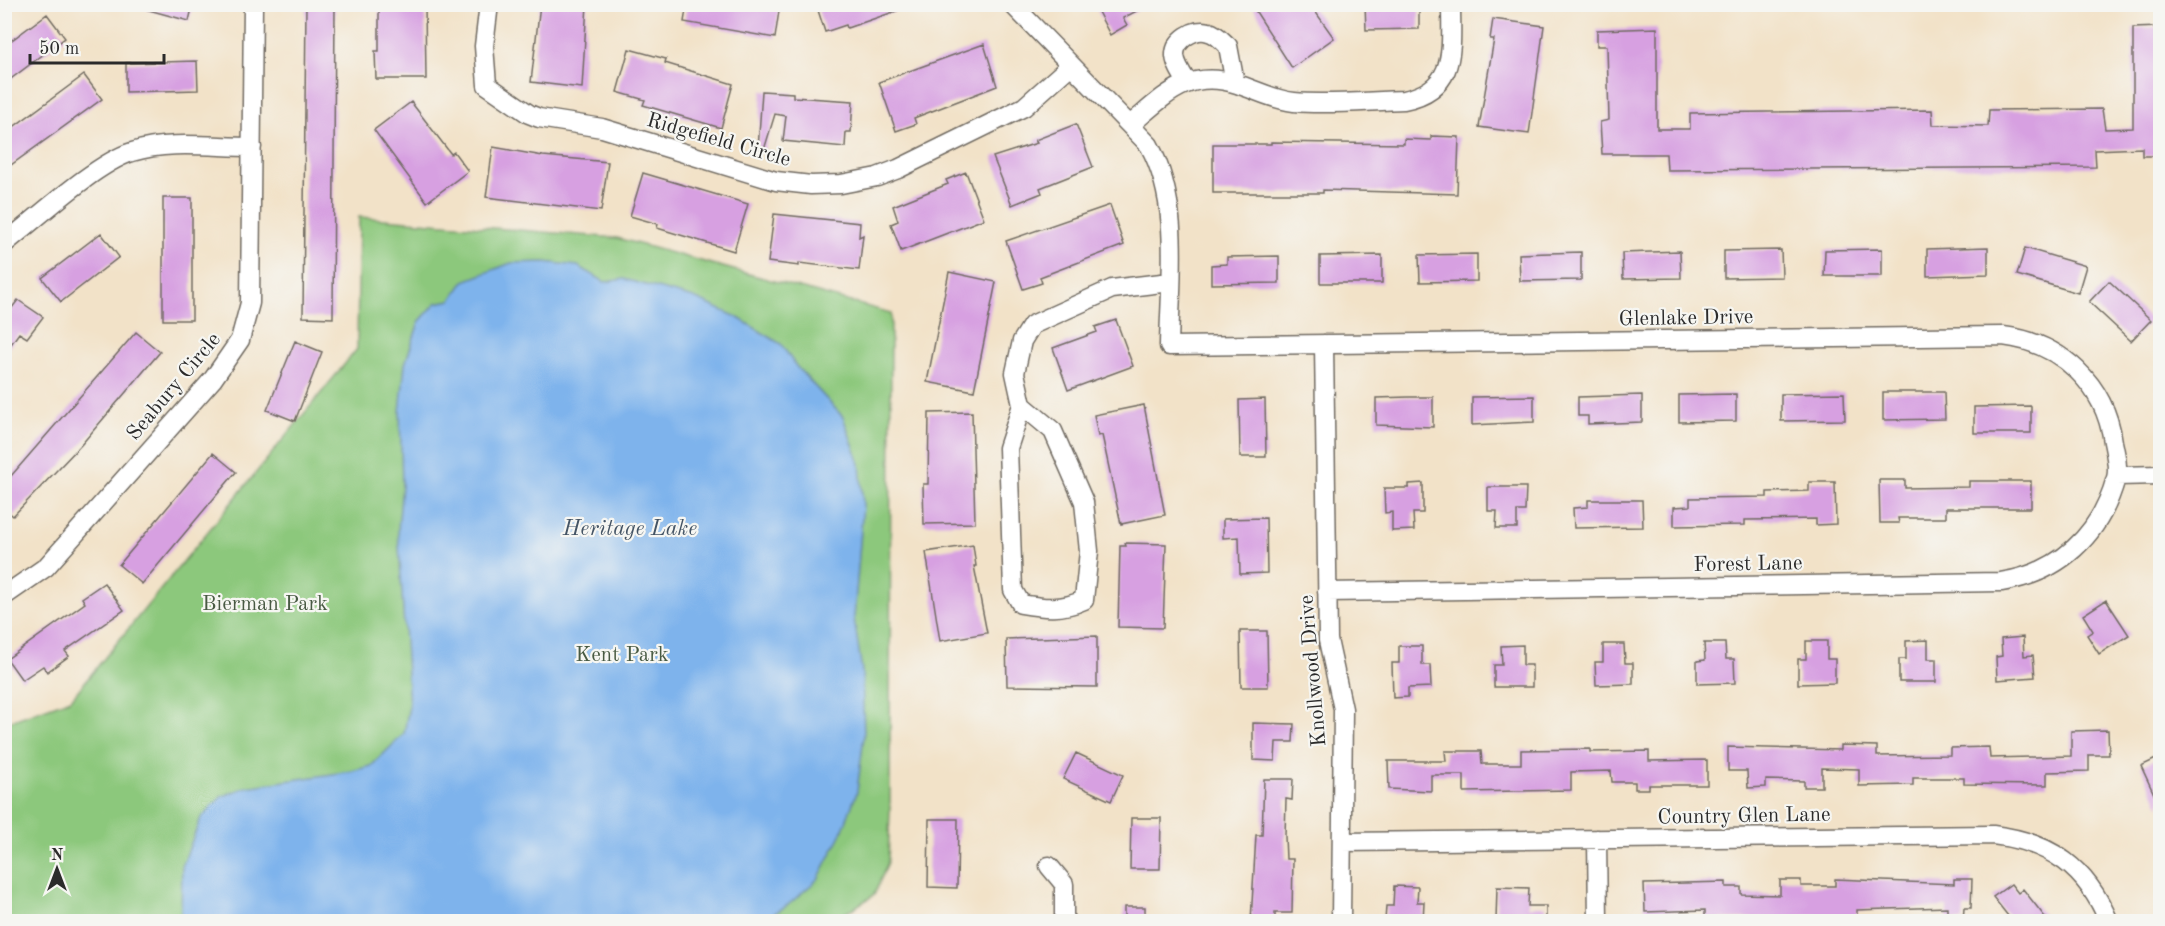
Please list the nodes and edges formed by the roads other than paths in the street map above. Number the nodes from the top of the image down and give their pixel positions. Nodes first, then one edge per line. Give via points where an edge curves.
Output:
1 (253, 4) edge
2 (489, 4) edge
3 (1012, 4) edge
4 (1451, 4) edge
5 (1071, 65) junction
6 (1187, 82) junction
7 (1235, 83) junction
8 (1130, 125) junction
9 (252, 147) junction
10 (4, 244) edge
11 (1170, 282) junction
12 (1324, 344) junction
13 (1022, 405) junction
14 (2160, 475) edge
15 (2117, 476) junction
16 (1327, 592) junction
17 (4, 596) edge
18 (1597, 839) junction
19 (1342, 842) junction
20 (1049, 866) dead end
21 (1064, 921) edge
22 (1341, 921) edge
23 (1598, 921) edge
24 (2109, 921) edge

1 - 9 street, Seabury Circle
2 - 5 street, Ridgefield Circle via 484,46 488,85 529,114 602,128 792,184 841,184 898,169 1024,108
3 - 5 street
4 - 7 street via 1451,58 1435,88 1417,98 1296,102
5 - 8 street
6 - 7 street via 1204,77
6 - 7 street via 1177,62 1177,46 1185,36 1207,30 1228,46
6 - 8 street
8 - 11 street via 1149,145 1167,190
9 - 10 street via 157,147 132,152 84,181
9 - 17 street, Seabury Circle via 250,303 240,340 213,379 46,567
11 - 12 street, Glenlake Drive via 1169,346
11 - 13 street via 1112,289 1032,325 1022,340 1016,362
12 - 15 street, Glenlake Drive via 2020,338 2054,351 2077,367 2093,387 2111,427
12 - 16 street, Knollwood Drive
13 - 13 street via 1053,431 1084,502 1089,551 1084,600 1070,607 1049,609 1021,604 1013,590 1008,448
14 - 15 street
15 - 16 street, Forest Lane via 2090,532 2069,555 2033,576 2001,582
16 - 19 street, Knollwood Drive via 1328,640 1343,709
18 - 19 street, Country Glen Lane
18 - 23 street
18 - 24 street, Country Glen Lane via 2010,837 2044,849 2080,871
19 - 22 street, Knollwood Drive
20 - 21 street via 1064,884

